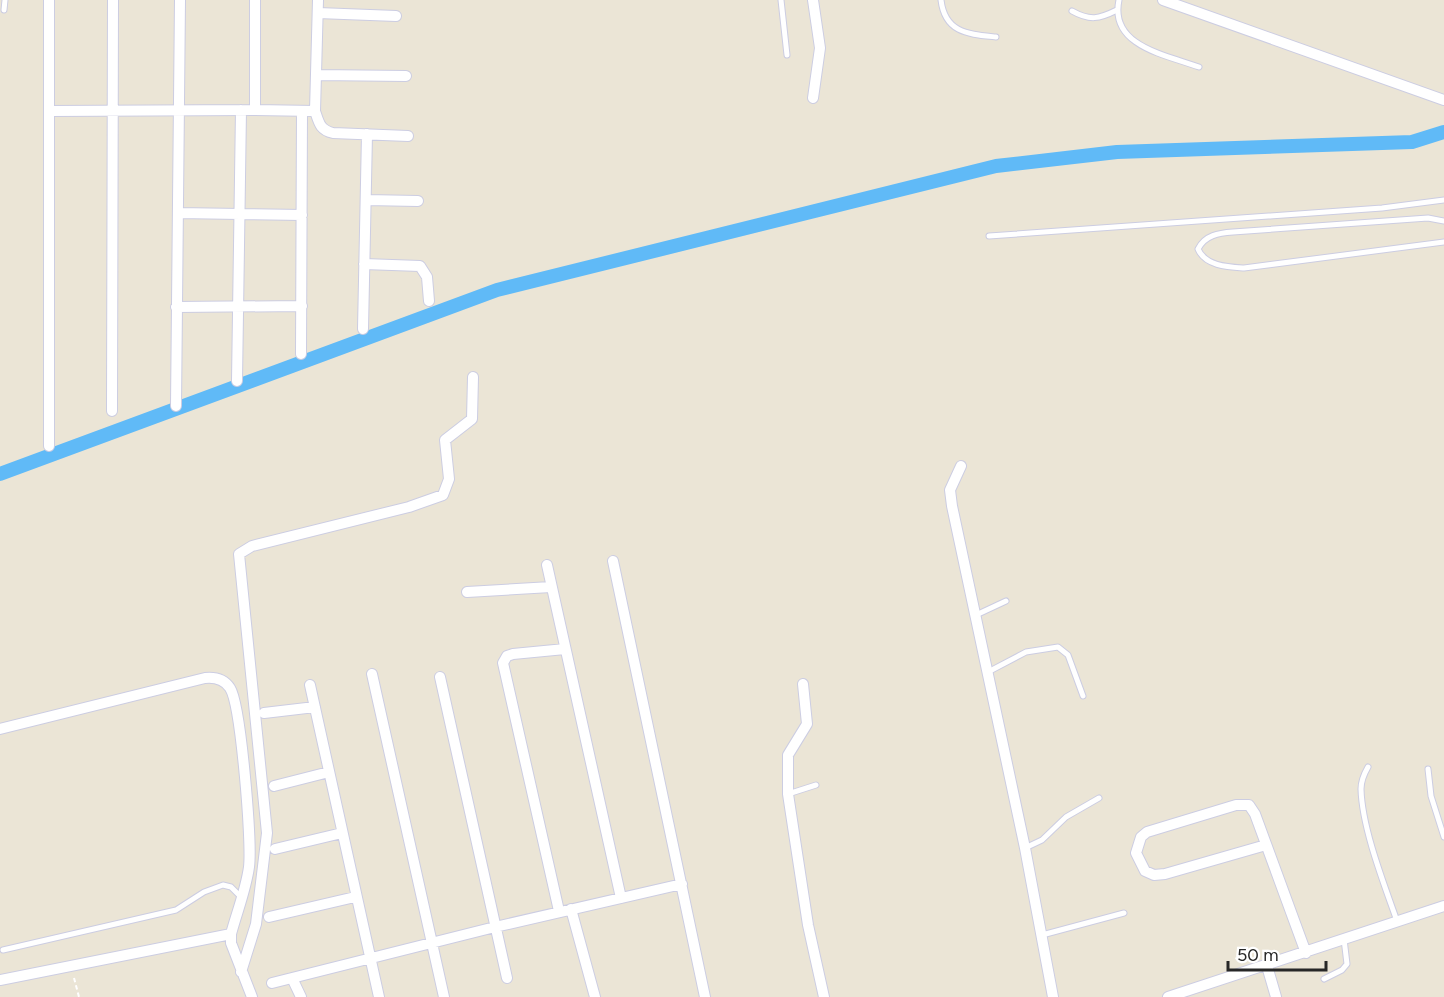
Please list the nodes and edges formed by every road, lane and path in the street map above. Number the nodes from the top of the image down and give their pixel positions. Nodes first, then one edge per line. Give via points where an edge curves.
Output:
1 (5, 0) edge
2 (49, 0) edge
3 (113, 0) edge
4 (180, 0) edge
5 (255, 0) edge
6 (318, 0) edge
7 (781, 0) edge
8 (813, 0) edge
9 (942, 0) edge
10 (1119, 0) edge
11 (1163, 0) edge
12 (4, 10) dead end
13 (1117, 10) junction
14 (1072, 11) dead end
15 (318, 13) junction
16 (396, 16) dead end
17 (996, 36) dead end
18 (787, 55) dead end
19 (1199, 67) dead end
20 (317, 75) junction
21 (406, 76) dead end
22 (813, 98) dead end
23 (1444, 100) edge
24 (241, 110) junction
25 (255, 110) junction
26 (50, 111) junction
27 (179, 111) junction
28 (303, 111) junction
29 (315, 111) junction
30 (111, 112) junction
31 (367, 134) junction
32 (408, 135) dead end
33 (366, 200) junction
34 (1444, 200) edge
35 (418, 201) dead end
36 (178, 213) junction
37 (240, 214) junction
38 (302, 215) junction
39 (1444, 221) edge
40 (989, 236) dead end
41 (1444, 242) edge
42 (364, 264) junction
43 (429, 301) dead end
44 (239, 306) junction
45 (302, 306) junction
46 (176, 308) junction
47 (363, 329) dead end
48 (302, 354) dead end
49 (473, 377) dead end
50 (237, 381) dead end
51 (176, 406) dead end
52 (112, 411) dead end
53 (49, 446) dead end
54 (961, 466) dead end
55 (613, 561) dead end
56 (547, 565) dead end
57 (551, 587) junction
58 (467, 592) dead end
59 (1006, 601) dead end
60 (976, 615) junction
61 (565, 649) junction
62 (988, 672) junction
63 (372, 674) dead end
64 (440, 676) dead end
65 (803, 684) dead end
66 (310, 686) dead end
67 (1083, 696) dead end
68 (315, 707) junction
69 (264, 713) dead end
70 (0, 729) edge
71 (1368, 767) dead end
72 (1428, 769) dead end
73 (329, 772) junction
74 (816, 785) dead end
75 (274, 786) dead end
76 (788, 794) junction
77 (1099, 798) dead end
78 (342, 833) junction
79 (1444, 837) edge
80 (1266, 845) junction
81 (275, 849) dead end
82 (1025, 849) junction
83 (682, 884) junction
84 (242, 897) junction
85 (355, 897) junction
86 (621, 898) junction
87 (1444, 906) edge
88 (572, 909) junction
89 (559, 912) junction
90 (1124, 913) dead end
91 (269, 917) dead end
92 (1397, 921) junction
93 (495, 927) junction
94 (231, 934) junction
95 (1041, 936) junction
96 (1344, 939) junction
97 (432, 943) junction
98 (3, 950) dead end
99 (1306, 953) junction
100 (369, 958) junction
101 (71, 966) junction
102 (1267, 966) junction
103 (241, 972) junction
104 (292, 978) junction
105 (507, 978) dead end
106 (1324, 979) dead end
107 (0, 980) edge
108 (272, 983) dead end
109 (79, 997) edge
110 (252, 997) edge
111 (301, 997) edge
112 (379, 997) edge
113 (444, 997) edge
114 (595, 997) edge
115 (705, 997) edge
116 (824, 997) edge
117 (1053, 997) edge
118 (1168, 997) edge
119 (1276, 997) edge

1 - 12 lane
2 - 26 street
3 - 30 street
4 - 27 street
5 - 25 street
6 - 15 street
7 - 18 lane
8 - 22 street via 820,48
9 - 17 lane via 947,20 954,28 963,34
10 - 13 lane
11 - 23 street
13 - 14 lane via 1095,19
13 - 19 lane via 1119,25 1129,39
15 - 16 street
15 - 20 street
20 - 21 street
20 - 29 street
24 - 25 street
24 - 27 street
24 - 37 street
25 - 28 street
26 - 30 street
26 - 53 street
27 - 30 street
27 - 36 street
28 - 29 street
28 - 38 street
29 - 31 street via 325,131
30 - 52 street
31 - 32 street
31 - 33 street
33 - 35 street
33 - 42 street
34 - 40 lane via 1382,208
36 - 37 street
36 - 46 street
37 - 38 street
37 - 44 street
38 - 45 street
39 - 41 lane via 1233,232 1214,235 1198,249 1204,258 1224,267 1244,268
42 - 43 street via 420,266 427,277
42 - 47 street
44 - 45 street
44 - 46 street
44 - 50 street
45 - 48 street
46 - 51 street
49 - 103 street via 472,419 445,440 449,479 443,495 252,546 239,554 267,833 256,924
54 - 60 street via 950,490
55 - 83 street
56 - 57 street
57 - 58 street
57 - 61 street
59 - 60 lane
60 - 62 street
61 - 86 street
61 - 89 street via 513,654 502,663
62 - 67 lane via 1026,652 1059,647 1068,655
62 - 82 street
63 - 97 street
64 - 93 street
65 - 76 street via 807,724 788,755
66 - 68 street
68 - 69 street
68 - 73 street
70 - 84 street via 205,678 224,682 235,704 249,825 248,869
71 - 92 lane via 1361,790 1365,815
72 - 79 lane via 1431,796
73 - 75 street
73 - 78 street
74 - 76 lane
76 - 116 street via 808,925
77 - 82 lane via 1066,817 1042,840
78 - 81 street
78 - 85 street
80 - 80 street via 1154,875 1145,871 1136,853 1147,832 1243,804 1249,805 1255,814
80 - 99 street
82 - 95 street
83 - 86 street
83 - 115 street
84 - 94 street
84 - 98 lane via 223,885 176,910
85 - 91 street
85 - 100 street
86 - 88 street
87 - 92 street
88 - 89 street
88 - 114 street
89 - 93 street
90 - 95 lane
92 - 96 street
93 - 97 street
93 - 105 street
94 - 101 street
94 - 103 street
95 - 117 street
96 - 99 street
96 - 106 lane via 1347,964
97 - 100 street
97 - 113 street
99 - 102 street
100 - 104 street
100 - 112 street
101 - 107 street
101 - 109 path
102 - 118 street
102 - 119 street
103 - 110 street
104 - 108 street
104 - 111 street

